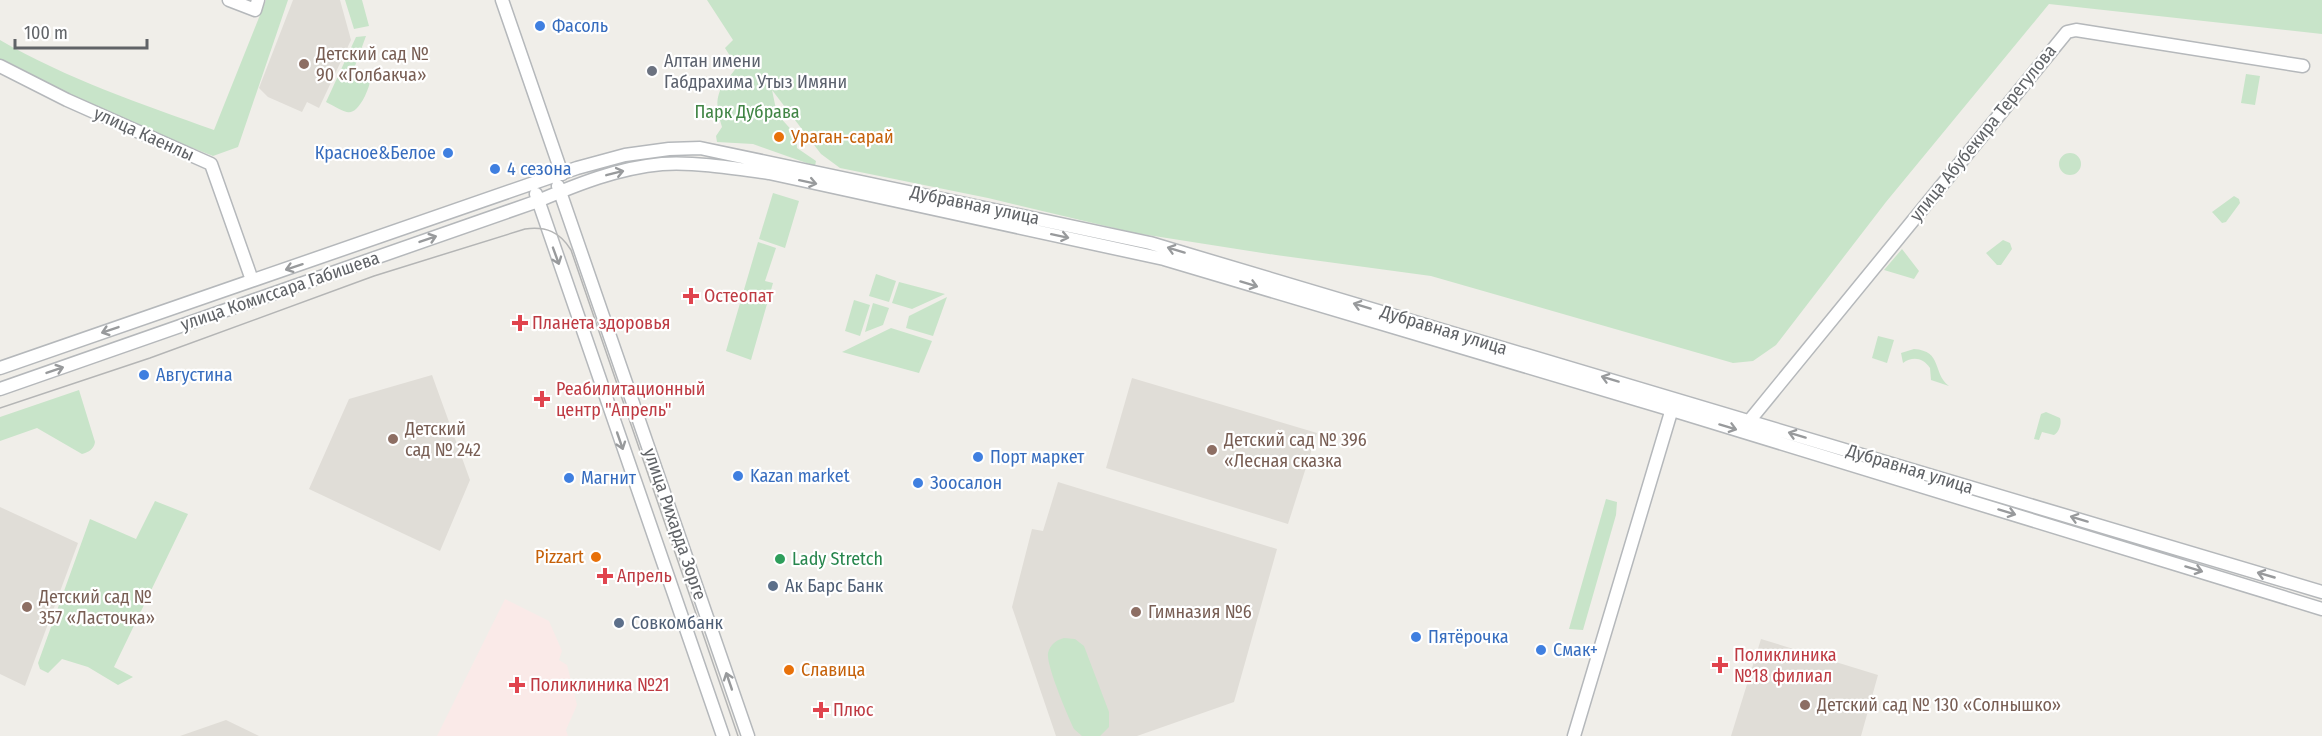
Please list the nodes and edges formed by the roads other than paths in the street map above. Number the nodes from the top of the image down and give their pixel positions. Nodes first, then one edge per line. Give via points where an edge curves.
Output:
1 (229, 0) edge
2 (502, 0) edge
3 (256, 5) edge
4 (0, 66) edge
5 (2302, 66) dead end
6 (558, 175) junction
7 (532, 185) junction
8 (560, 192) junction
9 (538, 201) junction
10 (252, 280) junction
11 (0, 368) edge
12 (0, 389) edge
13 (1673, 404) junction
14 (1749, 420) junction
15 (1830, 451) junction
16 (2322, 591) edge
17 (2322, 609) edge
18 (723, 736) edge
19 (748, 736) edge
20 (1574, 736) edge

1 - 3 street
2 - 6 street, улица Рихарда Зорге
4 - 10 street, улица Каенлы via 211,164
5 - 14 street, улица Абубекира Терегулова via 2076,30 2067,32
6 - 7 street, улица Комиссара Габишева
6 - 8 street, улица Рихарда Зорге
13 -> 6 street, Дубравная улица via 1164,247 793,166 700,148 669,149 625,155
7 - 9 street, улица Рихарда Зорге
7 -> 10 street, улица Комиссара Габишева
8 - 9 street, улица Комиссара Габишева
8 -> 13 street, Дубравная улица via 610,174 661,164 769,172 1164,259
19 -> 8 street, улица Рихарда Зорге
12 -> 9 street, улица Комиссара Габишева
9 -> 18 street, улица Рихарда Зорге
10 -> 11 street, улица Комиссара Габишева
13 - 14 street, Дубравная улица
13 -> 15 street, Дубравная улица
13 - 20 street
15 -> 14 street, Дубравная улица
16 -> 15 street, Дубравная улица
15 -> 17 street, Дубравная улица

